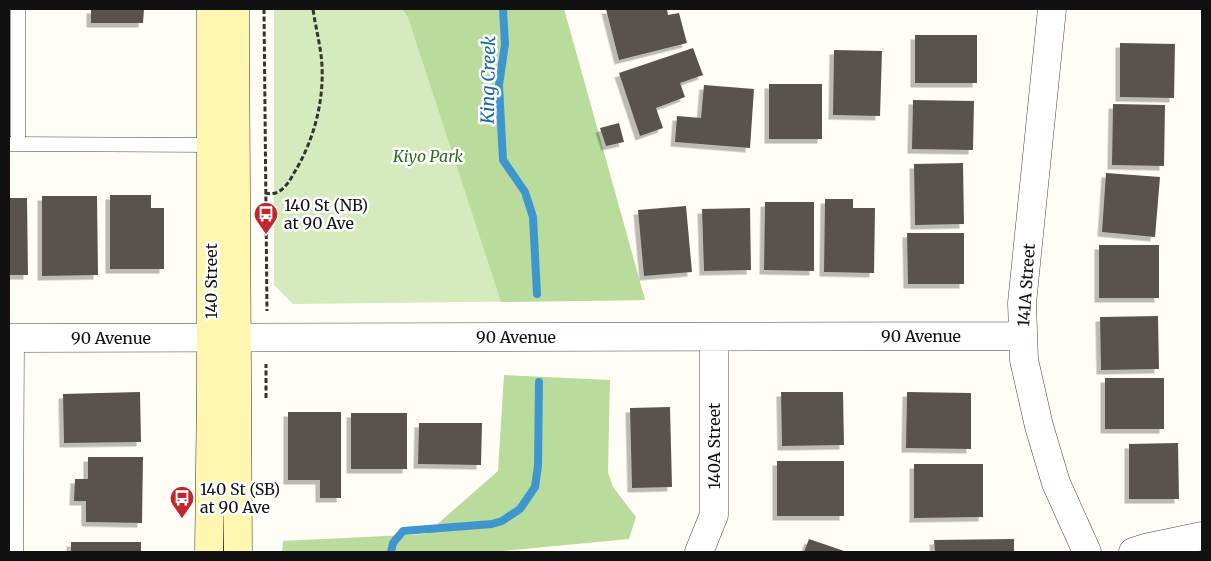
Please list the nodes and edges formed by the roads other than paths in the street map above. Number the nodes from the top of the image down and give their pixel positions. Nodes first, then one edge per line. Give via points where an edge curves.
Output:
1 (18, 9) edge
2 (211, 9) edge
3 (235, 9) edge
4 (1052, 9) edge
5 (13, 144) edge
6 (211, 145) junction
7 (1023, 336) junction
8 (224, 337) junction
9 (714, 337) junction
10 (13, 338) edge
11 (1202, 536) edge
12 (16, 552) edge
13 (209, 552) edge
14 (238, 552) edge
15 (699, 552) edge
16 (1087, 552) edge
17 (1134, 552) edge

1 - 5 lane
2 - 6 main road, 140 Street
3 - 8 main road, 140 Street
4 - 7 street, 141A Street via 1022,303
5 - 6 lane
6 - 8 main road, 140 Street
7 - 9 street, 90 Avenue
7 - 16 street, 141A Street via 1024,360 1039,426 1056,483
8 - 9 street, 90 Avenue
8 - 10 street, 90 Avenue
8 - 13 main road, 140 Street
8 - 14 main road, 140 Street
9 - 15 street, 140A Street via 714,515
10 - 12 lane
11 - 17 street

